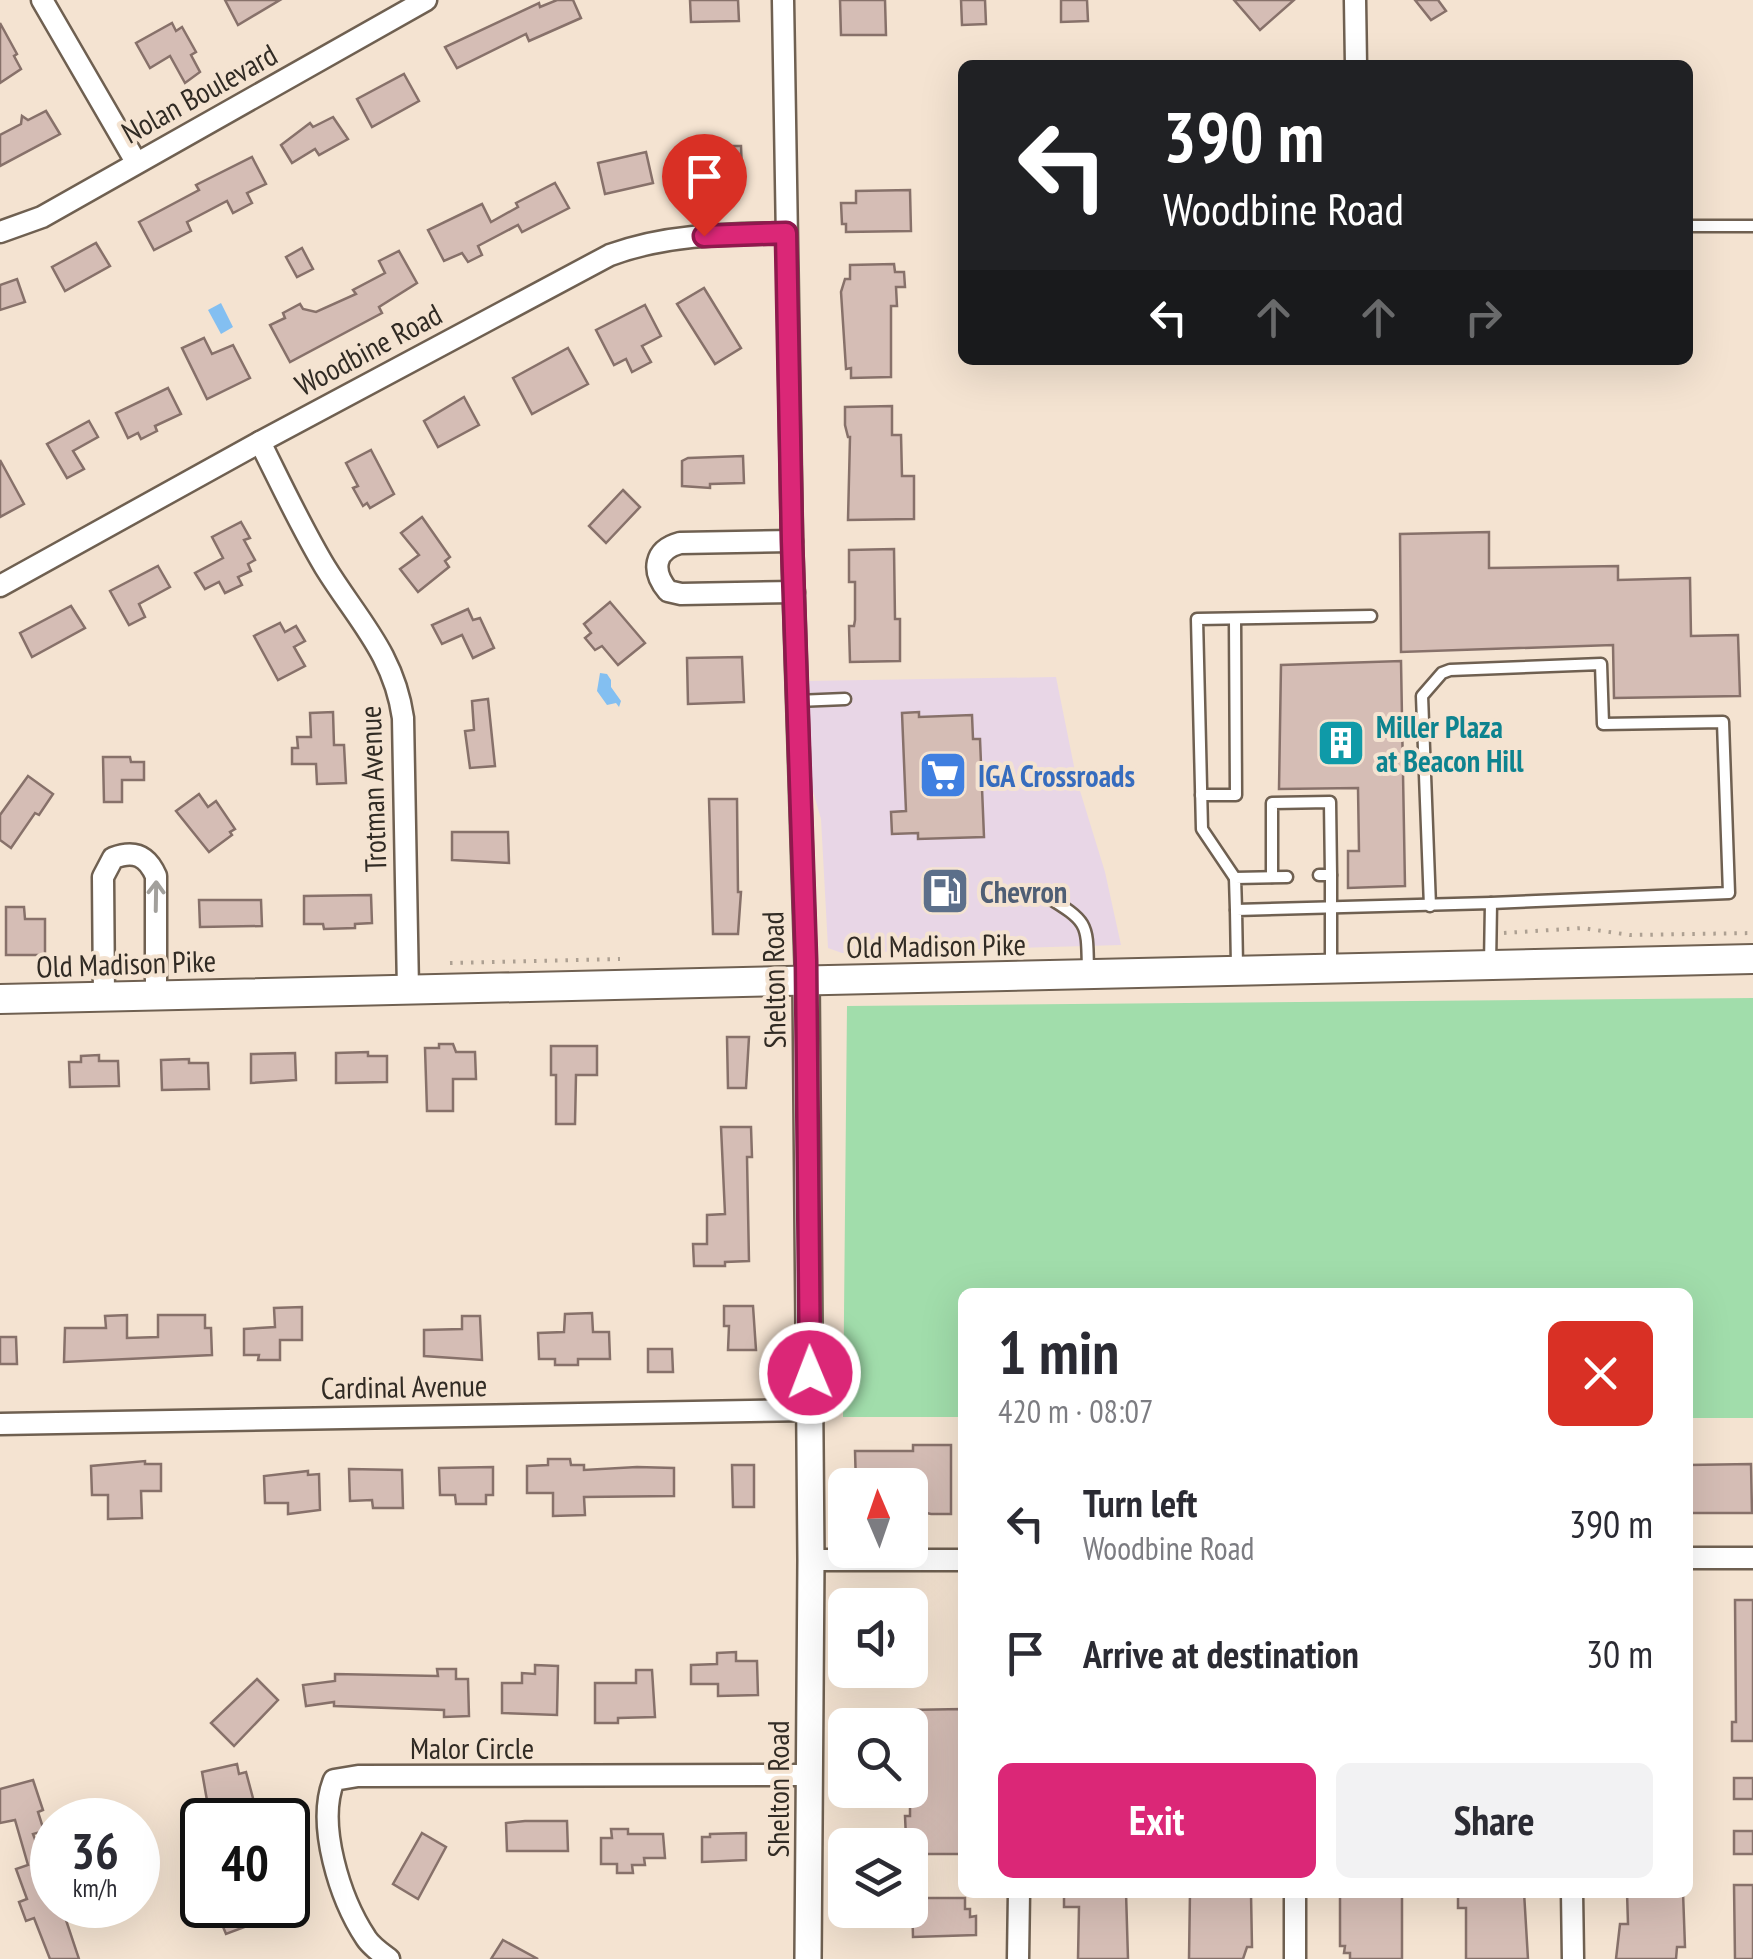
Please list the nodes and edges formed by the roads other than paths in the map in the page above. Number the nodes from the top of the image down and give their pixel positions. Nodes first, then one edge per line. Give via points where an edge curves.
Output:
1 (42, 0) edge
2 (426, 0) edge
3 (783, 0) edge
4 (1355, 0) edge
5 (1356, 60) edge
6 (136, 162) junction
7 (1693, 226) edge
8 (1753, 226) edge
9 (0, 232) edge
10 (786, 233) junction
11 (260, 442) junction
12 (792, 541) junction
13 (0, 586) edge
14 (794, 592) junction
15 (1370, 616) dead end
16 (1235, 619) junction
17 (845, 700) dead end
18 (798, 701) junction
19 (1200, 795) junction
20 (1272, 877) junction
21 (1287, 877) dead end
22 (1235, 878) junction
23 (1046, 896) dead end
24 (1492, 903) junction
25 (1430, 906) junction
26 (1331, 908) junction
27 (1236, 910) junction
28 (1753, 959) edge
29 (1490, 964) junction
30 (1332, 970) junction
31 (1237, 972) junction
32 (1088, 975) junction
33 (806, 980) junction
34 (408, 990) junction
35 (156, 994) junction
36 (104, 996) junction
37 (0, 999) edge
38 (810, 1410) junction
39 (0, 1424) edge
40 (1693, 1558) edge
41 (1753, 1558) edge
42 (811, 1560) junction
43 (958, 1560) edge
44 (809, 1774) junction
45 (1018, 1898) edge
46 (1295, 1898) edge
47 (1572, 1898) edge
48 (389, 1959) edge
49 (808, 1959) edge
50 (1018, 1959) edge
51 (1295, 1959) edge
52 (1573, 1959) edge

1 - 6 street
2 - 6 street, Nolan Boulevard
3 - 10 street, Shelton Road
4 - 5 street
6 - 9 street, Nolan Boulevard via 42,217
7 - 8 lane
10 - 11 street, Woodbine Road via 677,238 610,255
10 - 12 street, Shelton Road
11 - 13 street, Woodbine Road
11 - 34 street, Trotman Avenue via 308,539 371,631 400,694
12 - 14 street, Shelton Road
12 - 14 street via 680,543 666,546 656,570 668,591 681,594
14 - 18 street, Shelton Road
15 - 16 lane
16 - 19 lane via 1236,795
16 - 19 lane via 1197,620
17 - 18 lane
18 - 33 street, Shelton Road
19 - 22 lane via 1202,829
20 - 21 lane
20 - 22 lane
20 - 26 lane via 1272,803 1330,802 1325,875
22 - 27 lane
23 - 32 lane via 1084,924
24 - 25 lane
24 - 25 lane via 1729,893 1723,722 1603,724 1601,664 1442,674 1422,696
24 - 29 lane
25 - 26 lane
26 - 27 lane
26 - 30 lane
27 - 31 lane
28 - 29 main road, Old Madison Pike
29 - 30 main road, Old Madison Pike
30 - 31 main road, Old Madison Pike
31 - 32 main road, Old Madison Pike
32 - 33 main road, Old Madison Pike
33 - 34 main road, Old Madison Pike
33 - 38 street, Shelton Road
34 - 35 main road, Old Madison Pike
35 - 36 main road, Old Madison Pike
35 -> 36 street via 156,876 141,855 127,853 114,858 103,877
36 - 37 main road, Old Madison Pike
38 - 39 street, Cardinal Avenue
38 - 42 street, Shelton Road
40 - 41 street
42 - 43 street
42 - 44 street, Shelton Road
44 - 48 street, Malor Circle via 334,1780 326,1799 337,1879 367,1940
44 - 49 street, Shelton Road
45 - 50 street
46 - 51 street
47 - 52 street

